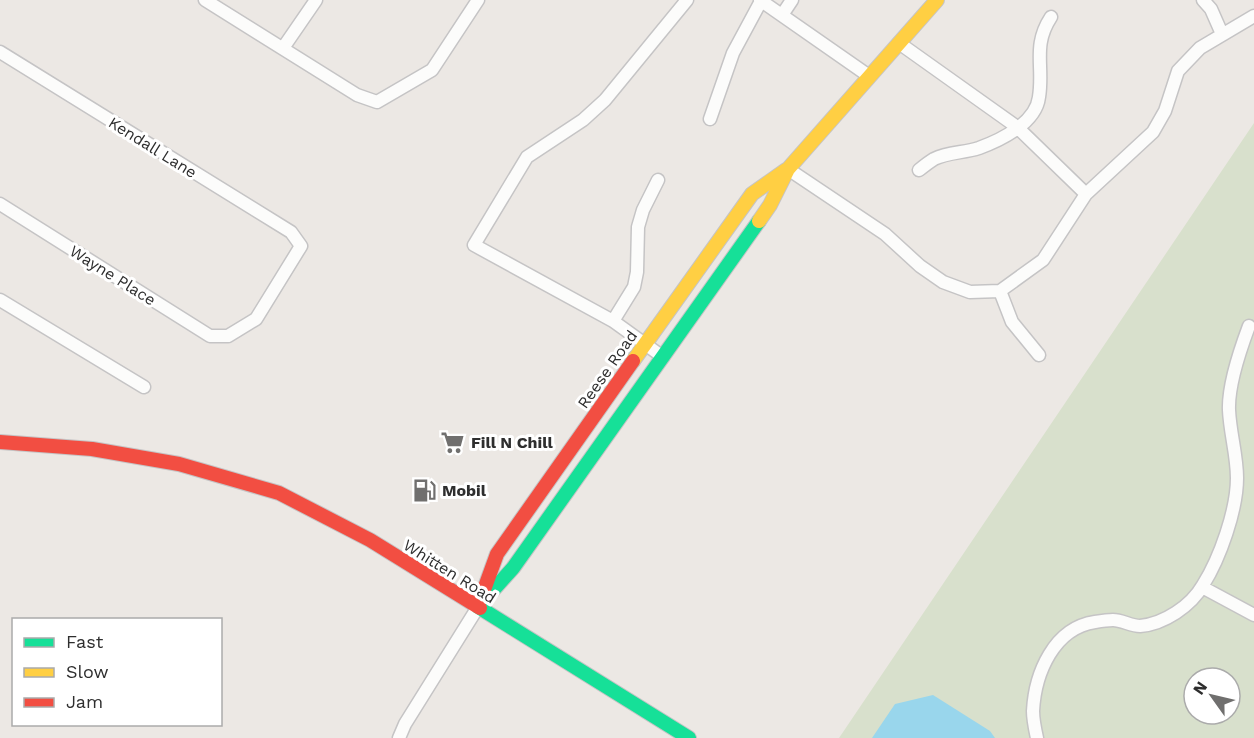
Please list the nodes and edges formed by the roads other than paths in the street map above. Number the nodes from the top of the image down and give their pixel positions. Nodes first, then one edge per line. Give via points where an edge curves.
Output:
1 (205, 0) edge
2 (316, 0) edge
3 (478, 0) edge
4 (687, 0) edge
5 (761, 0) edge
6 (792, 0) edge
7 (937, 0) edge
8 (1203, 0) edge
9 (782, 15) junction
10 (1254, 16) edge
11 (1051, 17) dead end
12 (1222, 34) junction
13 (899, 43) junction
14 (284, 48) junction
15 (0, 51) edge
16 (869, 76) junction
17 (710, 119) dead end
18 (1017, 127) junction
19 (788, 169) junction
20 (919, 170) dead end
21 (658, 180) dead end
22 (1086, 194) junction
23 (0, 204) edge
24 (1000, 291) junction
25 (0, 300) edge
26 (613, 321) junction
27 (1249, 326) dead end
28 (228, 336) joint
29 (645, 344) junction
30 (1040, 355) dead end
31 (663, 357) junction
32 (144, 387) dead end
33 (0, 442) edge
34 (1202, 587) junction
35 (478, 607) junction
36 (1254, 615) edge
37 (399, 738) edge
38 (689, 738) edge
39 (1036, 738) edge

1 - 14 street
2 - 14 street
3 - 14 street via 432,70 377,102 357,95
4 - 26 street via 605,100 527,158 474,245
5 - 9 street
5 - 17 street via 733,53
6 - 9 street
7 - 13 main road, Reese Road
8 - 12 street
9 - 16 street
10 - 12 street
11 - 18 street via 1040,38 1035,112
12 - 22 street via 1200,48 1178,71 1165,111 1153,132
13 - 16 main road, Reese Road
13 - 18 street
15 - 28 street, Kendall Lane via 291,232 301,246 256,319
16 - 19 main road, Reese Road
18 - 20 street via 998,140 942,156
18 - 22 street
19 - 24 street via 885,234 943,282 970,292
19 - 29 main road, Reese Road via 752,194
19 - 31 main road, Reese Road via 770,205
21 - 26 street via 638,227 634,287
22 - 24 street via 1043,260
23 - 28 street, Wayne Place via 210,336
24 - 30 street via 1012,322
25 - 32 street
26 - 29 street
27 - 34 street via 1234,374 1229,409 1237,478 1234,500
29 - 31 street
29 - 35 main road, Reese Road via 496,554
31 - 35 main road, Reese Road via 513,568
33 - 35 main road, Whitten Road via 92,449 178,464 279,493 365,538
34 - 36 street
34 - 39 street via 1183,608 1162,620 1139,626 1114,620 1093,622 1075,627 1059,640 1039,678 1033,712
35 - 37 street, Reese Road
35 - 38 main road, Whitten Road

